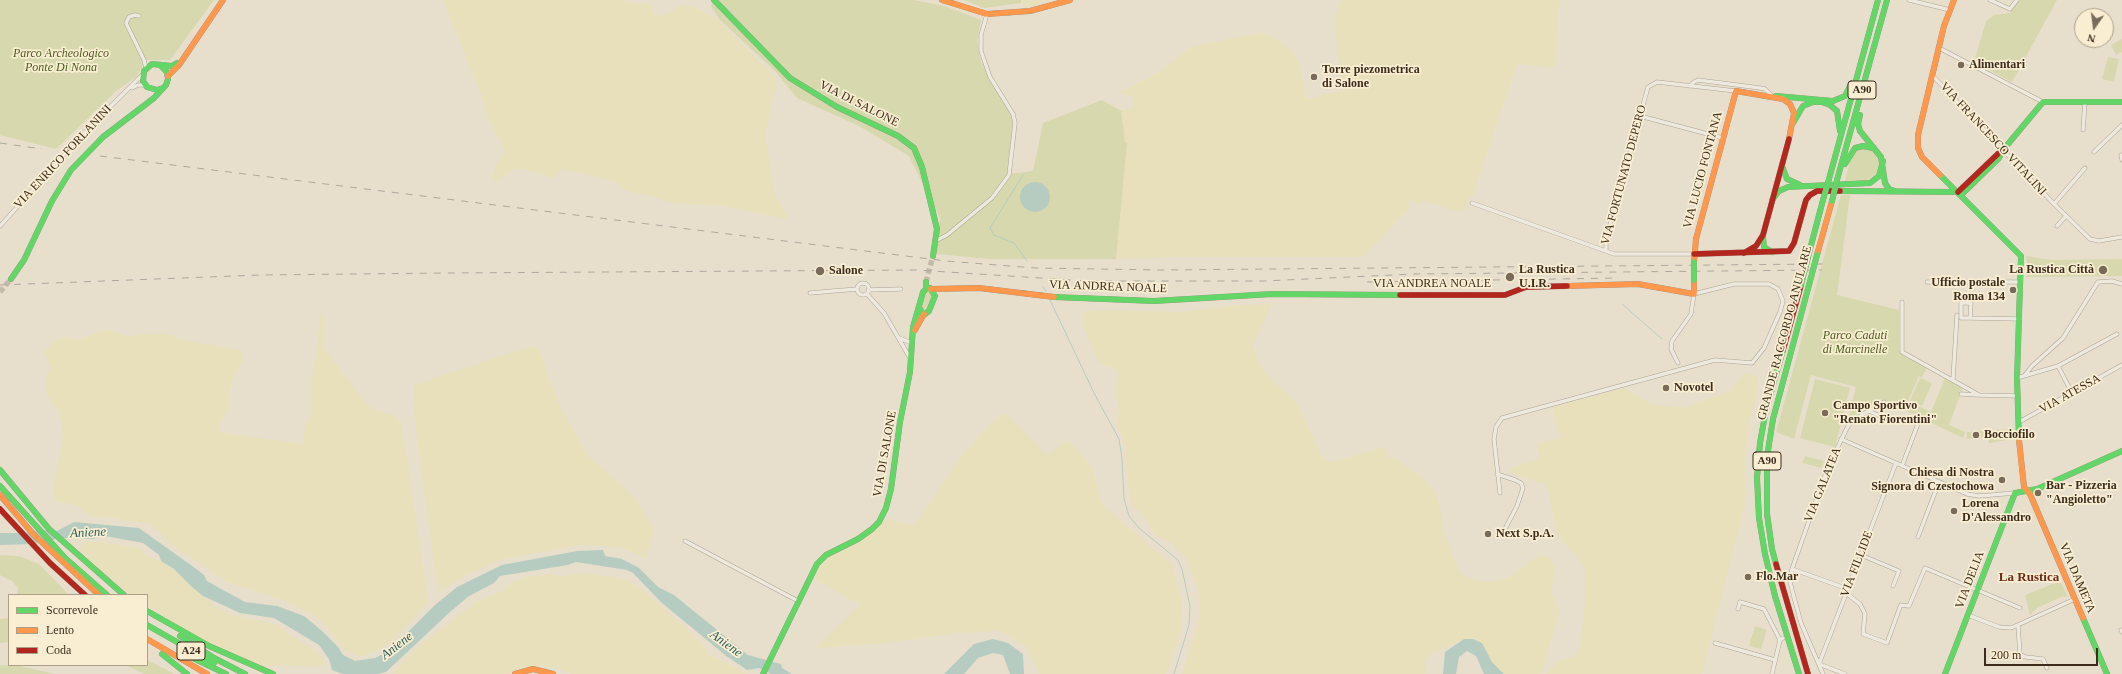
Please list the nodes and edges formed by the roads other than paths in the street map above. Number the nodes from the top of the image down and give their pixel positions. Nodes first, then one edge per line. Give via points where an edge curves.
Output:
1 (223, 0) edge
2 (714, 0) edge
3 (942, 0) edge
4 (1070, 0) edge
5 (1878, 0) edge
6 (1887, 0) edge
7 (1909, 0) edge
8 (1954, 0) edge
9 (1990, 0) edge
10 (2017, 0) edge
11 (1950, 10) junction
12 (987, 14) junction
13 (138, 16) dead end
14 (1938, 48) junction
15 (1865, 50) junction
16 (183, 58) junction
17 (144, 60) junction
18 (152, 64) junction
19 (160, 65) junction
20 (144, 71) junction
21 (1932, 74) junction
22 (168, 76) junction
23 (1866, 76) junction
24 (146, 86) junction
25 (1690, 86) junction
26 (163, 88) junction
27 (128, 90) junction
28 (1736, 91) junction
29 (1774, 96) junction
30 (2085, 101) junction
31 (2043, 102) junction
32 (2121, 102) edge
33 (145, 105) junction
34 (1640, 116) junction
35 (1793, 123) junction
36 (2122, 125) edge
37 (2083, 130) dead end
38 (1723, 138) junction
39 (1875, 150) junction
40 (2003, 150) junction
41 (1836, 152) junction
42 (2094, 152) dead end
43 (1883, 161) junction
44 (1782, 166) junction
45 (2085, 168) dead end
46 (1838, 178) junction
47 (1804, 186) junction
48 (1895, 191) junction
49 (1960, 194) junction
50 (1772, 200) junction
51 (1472, 203) dead end
52 (2054, 204) junction
53 (2066, 216) junction
54 (0, 226) edge
55 (2057, 226) dead end
56 (1763, 235) junction
57 (2122, 237) edge
58 (937, 240) junction
59 (1606, 250) junction
60 (1744, 253) junction
61 (1772, 253) junction
62 (1694, 254) junction
63 (934, 256) tunnel mouth
64 (11, 280) tunnel mouth
65 (926, 282) tunnel mouth
66 (1927, 282) dead end
67 (2021, 282) junction
68 (2122, 284) edge
69 (945, 288) junction
70 (857, 289) junction
71 (901, 289) dead end
72 (929, 289) junction
73 (867, 292) junction
74 (810, 294) dead end
75 (1694, 294) junction
76 (934, 296) junction
77 (1902, 302) dead end
78 (919, 307) junction
79 (924, 314) junction
80 (1957, 315) dead end
81 (1970, 318) junction
82 (2020, 319) junction
83 (2117, 334) dead end
84 (898, 337) junction
85 (912, 341) junction
86 (912, 361) junction
87 (1678, 363) dead end
88 (2122, 365) edge
89 (2058, 366) junction
90 (2025, 375) junction
91 (2017, 378) junction
92 (1953, 379) junction
93 (2072, 392) junction
94 (1961, 394) dead end
95 (1980, 395) junction
96 (2018, 396) junction
97 (1884, 402) dead end
98 (1869, 411) junction
99 (1889, 420) dead end
100 (1919, 421) dead end
101 (2019, 422) junction
102 (1841, 439) junction
103 (2122, 451) edge
104 (1896, 463) junction
105 (1902, 466) junction
106 (0, 470) edge
107 (1497, 474) junction
108 (1939, 482) junction
109 (0, 486) edge
110 (2027, 491) junction
111 (1500, 493) dead end
112 (2015, 493) junction
113 (0, 494) edge
114 (15, 508) junction
115 (0, 509) edge
116 (1506, 529) dead end
117 (1918, 537) dead end
118 (685, 541) dead end
119 (1861, 555) junction
120 (62, 559) junction
121 (1792, 569) junction
122 (1893, 586) dead end
123 (1848, 589) junction
124 (1978, 589) junction
125 (1846, 593) junction
126 (84, 594) edge
127 (98, 594) edge
128 (106, 594) edge
129 (123, 594) edge
130 (1741, 597) dead end
131 (2075, 599) junction
132 (798, 601) junction
133 (1740, 602) junction
134 (2020, 608) dead end
135 (1738, 609) dead end
136 (148, 612) edge
137 (148, 612) edge
138 (1968, 615) junction
139 (2018, 625) junction
140 (148, 626) edge
141 (148, 631) edge
142 (1797, 639) junction
143 (148, 640) edge
144 (1715, 643) dead end
145 (148, 645) edge
146 (1791, 648) junction
147 (1775, 660) junction
148 (1819, 664) junction
149 (2047, 668) dead end
150 (186, 672) edge
151 (208, 674) edge
152 (226, 674) edge
153 (238, 674) edge
154 (246, 674) edge
155 (273, 674) edge
156 (515, 674) edge
157 (524, 674) edge
158 (544, 674) edge
159 (553, 674) edge
160 (763, 674) edge
161 (1772, 674) edge
162 (1795, 674) edge
163 (1799, 674) edge
164 (1808, 674) edge
165 (1813, 674) edge
166 (1823, 674) edge
167 (1845, 674) edge
168 (1945, 674) edge
169 (2107, 674) edge

1 - 16 main road
2 - 58 main road, VIA DI SALONE via 790,78 838,107 912,145 922,167 936,222
3 - 12 main road
4 - 12 main road via 1030,11
5 - 15 main road, GRANDE RACCORDO ANULARE / A90
6 - 23 main road, GRANDE RACCORDO ANULARE / A90
7 - 11 street
8 - 11 main road, VIA DAMETA
9 - 10 street via 2010,9
11 - 14 main road, VIA DAMETA
12 - 58 street via 981,35 981,51 990,77 1016,123 1009,174 992,198 947,235
13 - 17 street via 129,17 126,23
14 - 21 main road, VIA DAMETA
14 - 31 street
15 - 29 main road via 1847,93 1841,98 1827,101
15 - 41 main road, GRANDE RACCORDO ANULARE / A90
16 - 19 main road via 172,66
16 - 22 main road
17 - 18 street
17 - 20 street
18 - 19 main road
18 - 20 main road
19 - 22 main road via 165,68
20 - 24 main road
20 - 27 street, VIA ENRICO FORLANINI
21 - 40 street, VIA FRANCESCO VITALINI
21 - 49 main road, VIA DAMETA via 1918,135 1918,148 1922,157
22 - 26 main road
23 - 39 main road via 1858,126
23 - 46 main road, GRANDE RACCORDO ANULARE / A90
24 - 26 main road via 157,90
24 - 27 street, VIA ENRICO FORLANINI via 138,85
24 - 33 main road via 149,97
25 - 28 street
25 - 29 street via 1698,80 1765,89
25 - 34 street, VIA FORTUNATO DEPERO via 1652,83 1646,91
26 - 33 main road
27 - 54 street, VIA ENRICO FORLANINI via 79,138
28 - 29 main road
28 - 38 main road, VIA LUCIO FONTANA
29 - 35 main road via 1787,101 1791,106 1794,111
30 - 31 main road
30 - 32 main road
30 - 37 street
31 - 40 main road
33 - 64 main road via 103,137 67,176
34 - 38 street
34 - 59 street, VIA FORTUNATO DEPERO via 1606,239
35 - 41 main road via 1801,108 1809,103 1822,102 1833,107 1839,117
35 - 44 main road
36 - 42 street
38 - 62 main road, VIA LUCIO FONTANA
39 - 43 main road
39 - 46 main road via 1863,146 1854,149
40 - 49 main road
40 - 52 street, VIA FRANCESCO VITALINI
41 - 146 main road, GRANDE RACCORDO ANULARE / A90, bridge via 1766,410 1760,443 1759,518 1765,554
43 - 47 main road via 1879,176 1870,184
43 - 48 main road via 1885,183 1889,189
44 - 47 main road via 1789,180
44 - 50 main road
45 - 52 street, VIA FRANCESCO VITALINI
46 - 142 main road, GRANDE RACCORDO ANULARE / A90, bridge via 1773,419 1766,472 1767,514 1772,549
47 - 50 main road via 1781,189
48 - 49 main road
48 - 61 main road via 1812,193 1805,202 1793,248 1785,252
49 - 67 main road, VIA DAMETA via 2018,252 2022,261
50 - 56 main road
51 - 59 street, VIA FORTUNATO DEPERO
52 - 53 street, VIA FRANCESCO VITALINI
53 - 55 street
53 - 57 street, VIA FRANCESCO VITALINI via 2093,240
56 - 60 main road via 1756,246
56 - 61 main road via 1764,247
58 - 63 main road, VIA DI SALONE
59 - 62 street via 1626,255
60 - 61 main road
60 - 62 main road
62 - 75 main road, VIA LUCIO FONTANA, bridge
65 - 72 main road, VIA DI SALONE
66 - 67 street
67 - 82 main road, VIA DAMETA
68 - 90 street via 2112,280 2098,282 2063,338
69 - 72 main road, VIA ANDREA NOALE
69 - 75 main road, VIA ANDREA NOALE via 979,288 1042,296 1154,301 1272,294 1505,295 1526,287 1638,284
69 - 76 main road
70 - 73 street via 861,295
70 - 73 street via 858,285 864,283 867,285
70 - 74 street
71 - 73 street
72 - 76 main road, VIA DI SALONE
72 - 78 main road, VIA DI SALONE via 923,292
73 - 84 street
75 - 87 street via 1691,314 1672,341 1672,349
75 - 107 street, VIA ANDREA NOALE via 1734,284 1768,284 1778,289 1783,300 1780,312 1764,348 1755,361 1748,364 1715,360 1508,415 1499,421 1494,439
76 - 79 main road, VIA DI SALONE via 928,311
77 - 92 street via 1902,352
78 - 79 main road via 919,311
78 - 85 main road, VIA DI SALONE
79 - 85 main road, VIA DI SALONE via 918,322
80 - 92 street
81 - 81 street via 1961,318 1961,302 1971,303
81 - 82 street
82 - 91 main road, VIA DAMETA
83 - 89 street
84 - 85 street
84 - 85 street via 903,343
84 - 86 street
85 - 86 main road, VIA DI SALONE
86 - 132 main road, VIA DI SALONE via 891,489 884,512 872,529 823,558 813,571
88 - 93 street, VIA ATESSA
89 - 90 street
89 - 93 street
90 - 91 street
91 - 96 main road, VIA DAMETA
92 - 95 street
93 - 101 street, VIA ATESSA
94 - 95 street
95 - 96 street
96 - 101 main road, VIA DAMETA
97 - 98 street, VIA GALATEA
98 - 99 street
98 - 102 street, VIA GALATEA via 1850,423
100 - 105 street
101 - 110 main road, VIA DAMETA via 2022,469
102 - 104 street
102 - 121 street, VIA GALATEA
103 - 110 main road
104 - 105 street
104 - 119 street, VIA FILLIDE
105 - 108 street
106 - 129 main road via 24,500 77,555
107 - 111 street, VIA ANDREA NOALE
107 - 116 street via 1521,483 1523,488 1518,506
108 - 112 street via 1977,496
108 - 117 street
109 - 114 main road
110 - 112 main road
110 - 131 main road, VIA DAMETA
112 - 124 main road, VIA DELIA
113 - 114 main road
114 - 120 main road
115 - 126 main road via 50,563
118 - 132 street
119 - 122 street via 1899,571
119 - 123 street, VIA FILLIDE
120 - 127 main road
120 - 128 main road
121 - 123 street
121 - 148 street, VIA GALATEA via 1790,585 1801,624
123 - 125 street, VIA FILLIDE
124 - 125 street via 1925,568 1909,606 1901,605 1887,643 1863,634 1865,614 1860,604
124 - 134 street
124 - 138 main road, VIA DELIA
125 - 148 street, VIA FILLIDE
130 - 133 street
131 - 139 street
131 - 169 main road, VIA DAMETA
132 - 160 main road, VIA DI SALONE
133 - 135 street
133 - 147 street via 1765,610 1781,639
136 - 154 main road via 214,658
137 - 155 main road via 209,646
138 - 139 street via 1999,628
138 - 168 main road, VIA DELIA
139 - 149 street via 2020,655 2043,659
140 - 153 main road, A24 via 198,656
141 - 152 main road, A24
142 - 164 main road, GRANDE RACCORDO ANULARE / A90
142 - 165 main road via 1806,652
143 - 151 main road
144 - 147 street
145 - 150 main road
146 - 162 main road
146 - 163 main road, GRANDE RACCORDO ANULARE / A90
147 - 161 street
148 - 166 street, VIA GALATEA
148 - 167 street
156 - 159 main road via 533,669
157 - 158 main road

